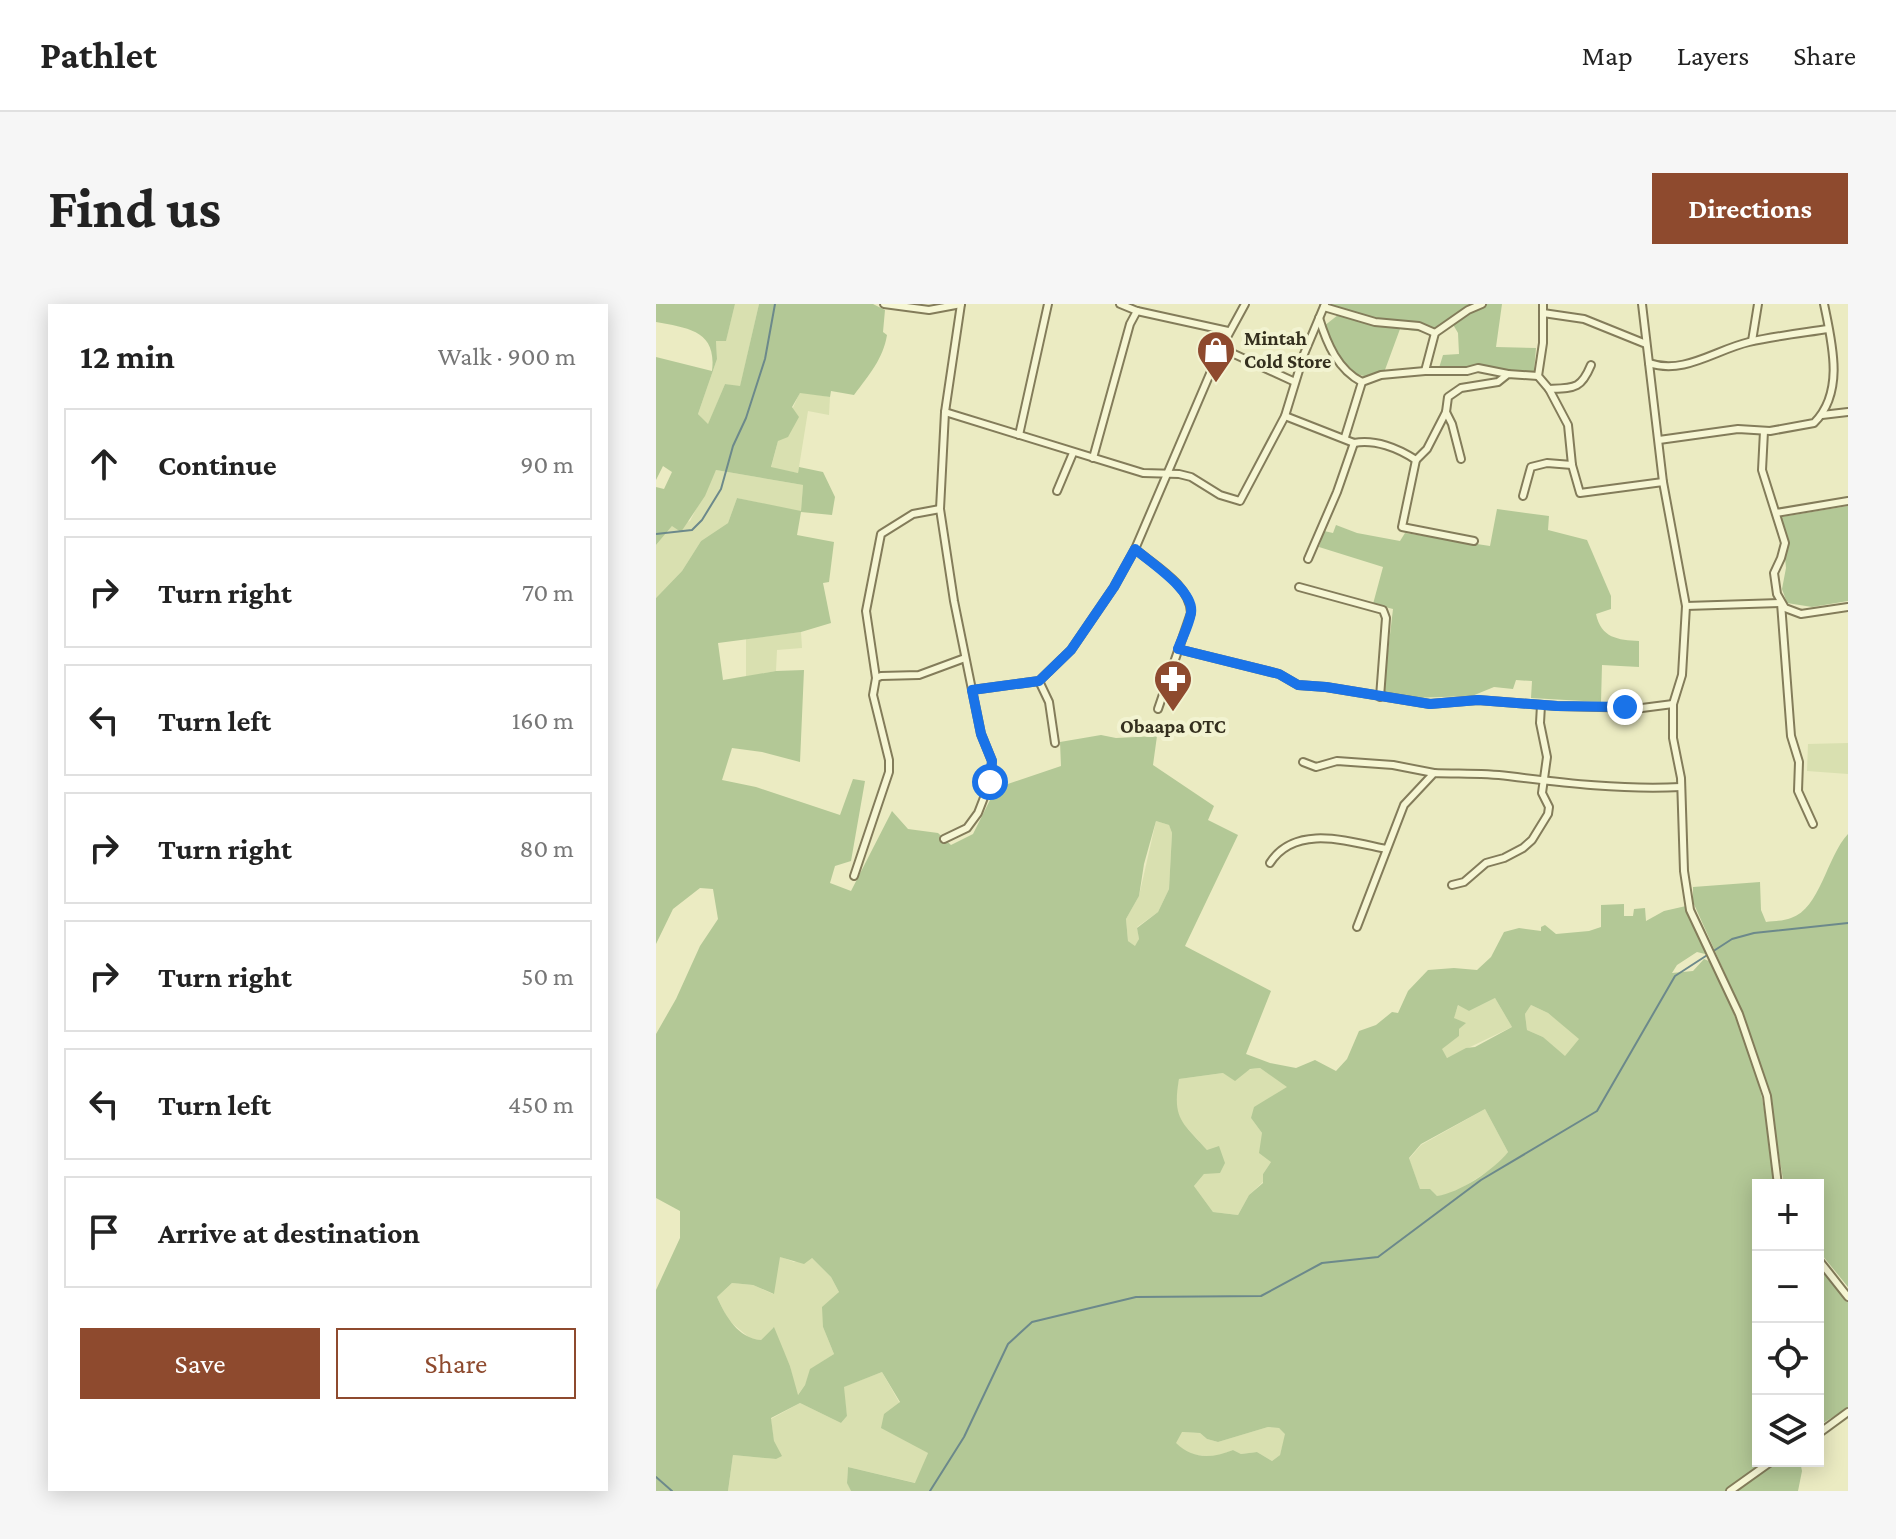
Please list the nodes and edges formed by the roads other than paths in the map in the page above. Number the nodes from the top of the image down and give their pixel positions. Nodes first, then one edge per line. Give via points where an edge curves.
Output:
1 (884, 304) edge
2 (961, 304) edge
3 (1048, 304) edge
4 (1120, 304) edge
5 (1245, 304) edge
6 (1482, 304) edge
7 (1543, 304) edge
8 (1642, 304) edge
9 (1758, 304) edge
10 (1824, 304) edge
11 (1325, 305) edge
12 (1137, 311) junction
13 (1543, 313) junction
14 (1319, 318) junction
15 (1828, 329) junction
16 (1228, 331) junction
17 (1435, 333) junction
18 (1752, 341) junction
19 (1646, 344) junction
20 (1221, 348) junction
21 (1649, 363) junction
22 (1591, 365) dead end
23 (1425, 371) junction
24 (1508, 374) junction
25 (1538, 376) junction
26 (1295, 382) junction
27 (1362, 382) junction
28 (1549, 389) junction
29 (945, 412) junction
30 (1446, 412) junction
31 (1848, 412) edge
32 (1822, 415) junction
33 (1285, 416) junction
34 (1764, 431) junction
35 (1019, 435) junction
36 (1345, 437) junction
37 (1659, 440) junction
38 (1354, 443) junction
39 (1073, 453) junction
40 (1093, 458) junction
41 (1461, 459) dead end
42 (1416, 460) junction
43 (1572, 465) junction
44 (1166, 473) junction
45 (1663, 482) junction
46 (1057, 491) dead end
47 (1523, 496) dead end
48 (1848, 501) edge
49 (940, 509) junction
50 (1776, 513) junction
51 (1474, 541) dead end
52 (1135, 549) junction
53 (1308, 559) dead end
54 (1299, 587) dead end
55 (1781, 603) junction
56 (1686, 606) junction
57 (1848, 607) edge
58 (1178, 649) junction
59 (965, 658) junction
60 (876, 678) junction
61 (1039, 681) junction
62 (972, 690) junction
63 (1380, 697) junction
64 (1673, 704) junction
65 (1541, 705) junction
66 (1158, 709) dead end
67 (1055, 743) dead end
68 (1303, 762) dead end
69 (1434, 773) junction
70 (1542, 781) junction
71 (1681, 787) junction
72 (1813, 824) dead end
73 (944, 839) dead end
74 (1386, 849) junction
75 (1270, 863) dead end
76 (854, 876) dead end
77 (1452, 885) dead end
78 (1357, 927) dead end
79 (1777, 1179) edge
80 (1824, 1267) edge
81 (1848, 1297) edge
82 (1848, 1412) edge
83 (1824, 1430) edge
84 (1764, 1467) edge
85 (1730, 1491) edge

1 - 2 street via 929,310
2 - 29 street
3 - 35 street
4 - 12 street
5 - 16 street
6 - 17 street
7 - 13 street
8 - 19 street
9 - 18 street
10 - 15 street
11 - 14 street
11 - 17 street via 1375,322
12 - 16 street
12 - 40 street
13 - 19 street via 1584,319
13 - 25 street
14 - 26 street
14 - 27 street via 1338,362
15 - 18 street
15 - 32 street via 1834,383
16 - 20 street
17 - 23 street
18 - 21 street via 1680,366
19 - 21 street
20 - 26 street
20 - 44 street
21 - 37 street
22 - 28 street via 1579,386
23 - 24 street via 1478,368
23 - 27 street
24 - 25 street
24 - 30 street via 1498,382 1454,391
25 - 28 street
26 - 33 street
27 - 36 street
28 - 43 street via 1568,425
29 - 35 street
29 - 49 street
30 - 41 street
30 - 42 street
31 - 32 street
32 - 34 street via 1814,423
33 - 36 street
33 - 44 street via 1240,501 1191,477
34 - 37 street via 1738,429
34 - 50 street via 1762,470
35 - 39 street
36 - 38 street
37 - 45 street
38 - 42 street via 1379,443
38 - 53 street
39 - 40 street
39 - 46 street
40 - 44 street via 1143,473
42 - 51 street via 1402,527
43 - 45 street via 1580,493
43 - 47 street via 1531,467
44 - 52 street
45 - 56 street
48 - 50 street
49 - 59 street
49 - 60 street via 913,514 881,534 866,611
50 - 55 street via 1785,543 1774,573
52 - 58 street via 1191,601
52 - 61 street via 1071,650
54 - 63 street via 1383,610
55 - 56 street
55 - 57 street via 1801,614
55 - 72 street via 1798,791
56 - 64 street via 1682,675
58 - 63 street via 1279,674 1298,685
58 - 66 street
59 - 60 street via 919,675
59 - 62 street
60 - 76 street via 873,695 889,772
61 - 62 street
61 - 67 street via 1049,702
62 - 73 street via 992,761 990,782 967,828
63 - 65 street via 1441,705 1478,700
64 - 65 street
64 - 71 street
65 - 70 street via 1547,757
68 - 69 street via 1316,767 1337,761 1393,765
69 - 70 street
69 - 74 street via 1404,805
70 - 71 street
70 - 77 street via 1549,811 1532,840
71 - 79 street via 1689,902 1739,1014 1767,1096
74 - 75 street via 1311,838 1291,843
74 - 78 street
80 - 81 street
82 - 83 street
84 - 85 street

